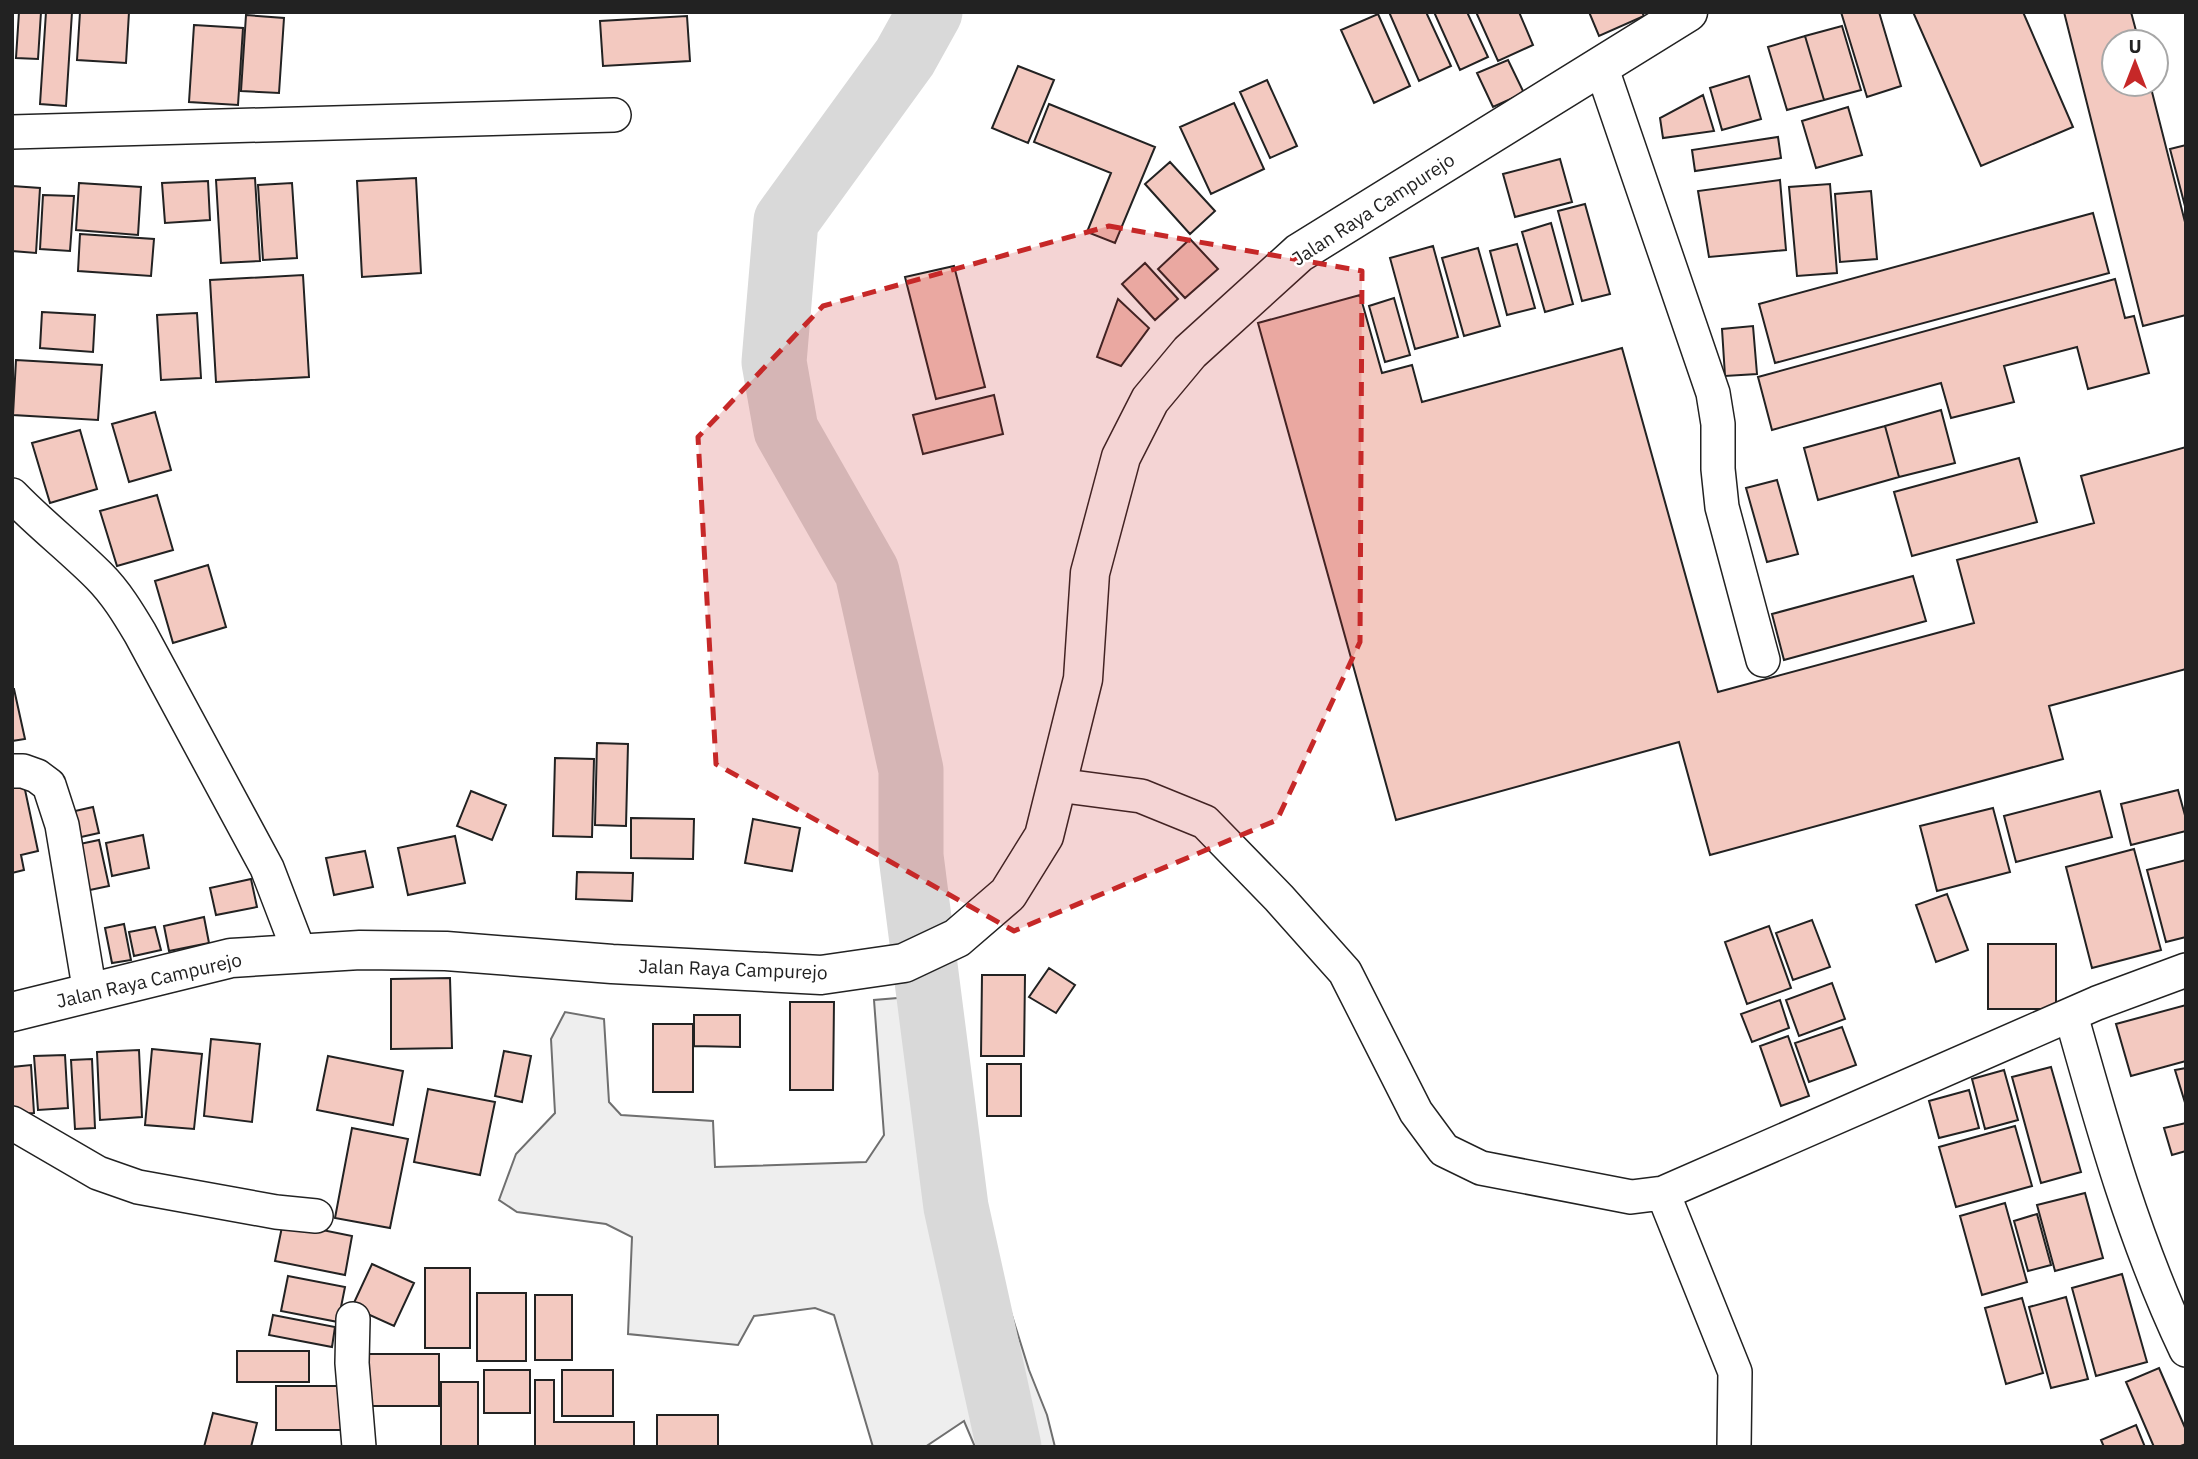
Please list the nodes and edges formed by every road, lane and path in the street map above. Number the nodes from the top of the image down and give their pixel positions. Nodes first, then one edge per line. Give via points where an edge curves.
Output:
1 (1688, 12) edge
2 (1601, 66) junction
3 (614, 115) dead end
4 (12, 132) edge
5 (12, 495) edge
6 (1763, 660) dead end
7 (12, 771) edge
8 (1057, 785) junction
9 (300, 954) junction
10 (2186, 970) edge
11 (90, 993) junction
12 (12, 1012) edge
13 (2071, 1015) junction
14 (12, 1123) edge
15 (1663, 1193) junction
16 (316, 1216) dead end
17 (353, 1319) dead end
18 (2186, 1350) edge
19 (359, 1447) edge
20 (1734, 1447) edge

1 - 2 main road, Jalan Raya Campurejo
2 - 6 street via 1713,393 1722,507
2 - 8 main road, Jalan Raya Campurejo via 1299,253 1190,352 1150,400 1121,457 1090,573 1083,679
3 - 4 street
5 - 9 street via 119,599 267,869
7 - 11 street via 37,776 49,785 62,825
8 - 9 main road, Jalan Raya Campurejo via 1044,836 1008,894 957,938 904,963 821,975 446,951
8 - 15 street via 1141,796 1205,822 1345,972 1416,1112 1444,1150 1481,1168 1631,1197
9 - 11 main road, Jalan Raya Campurejo via 231,958
10 - 13 street
11 - 12 main road, Jalan Raya Campurejo
13 - 15 street
13 - 18 street via 2116,1174
14 - 16 street via 98,1173 138,1187
15 - 20 street via 1735,1372
17 - 19 street

